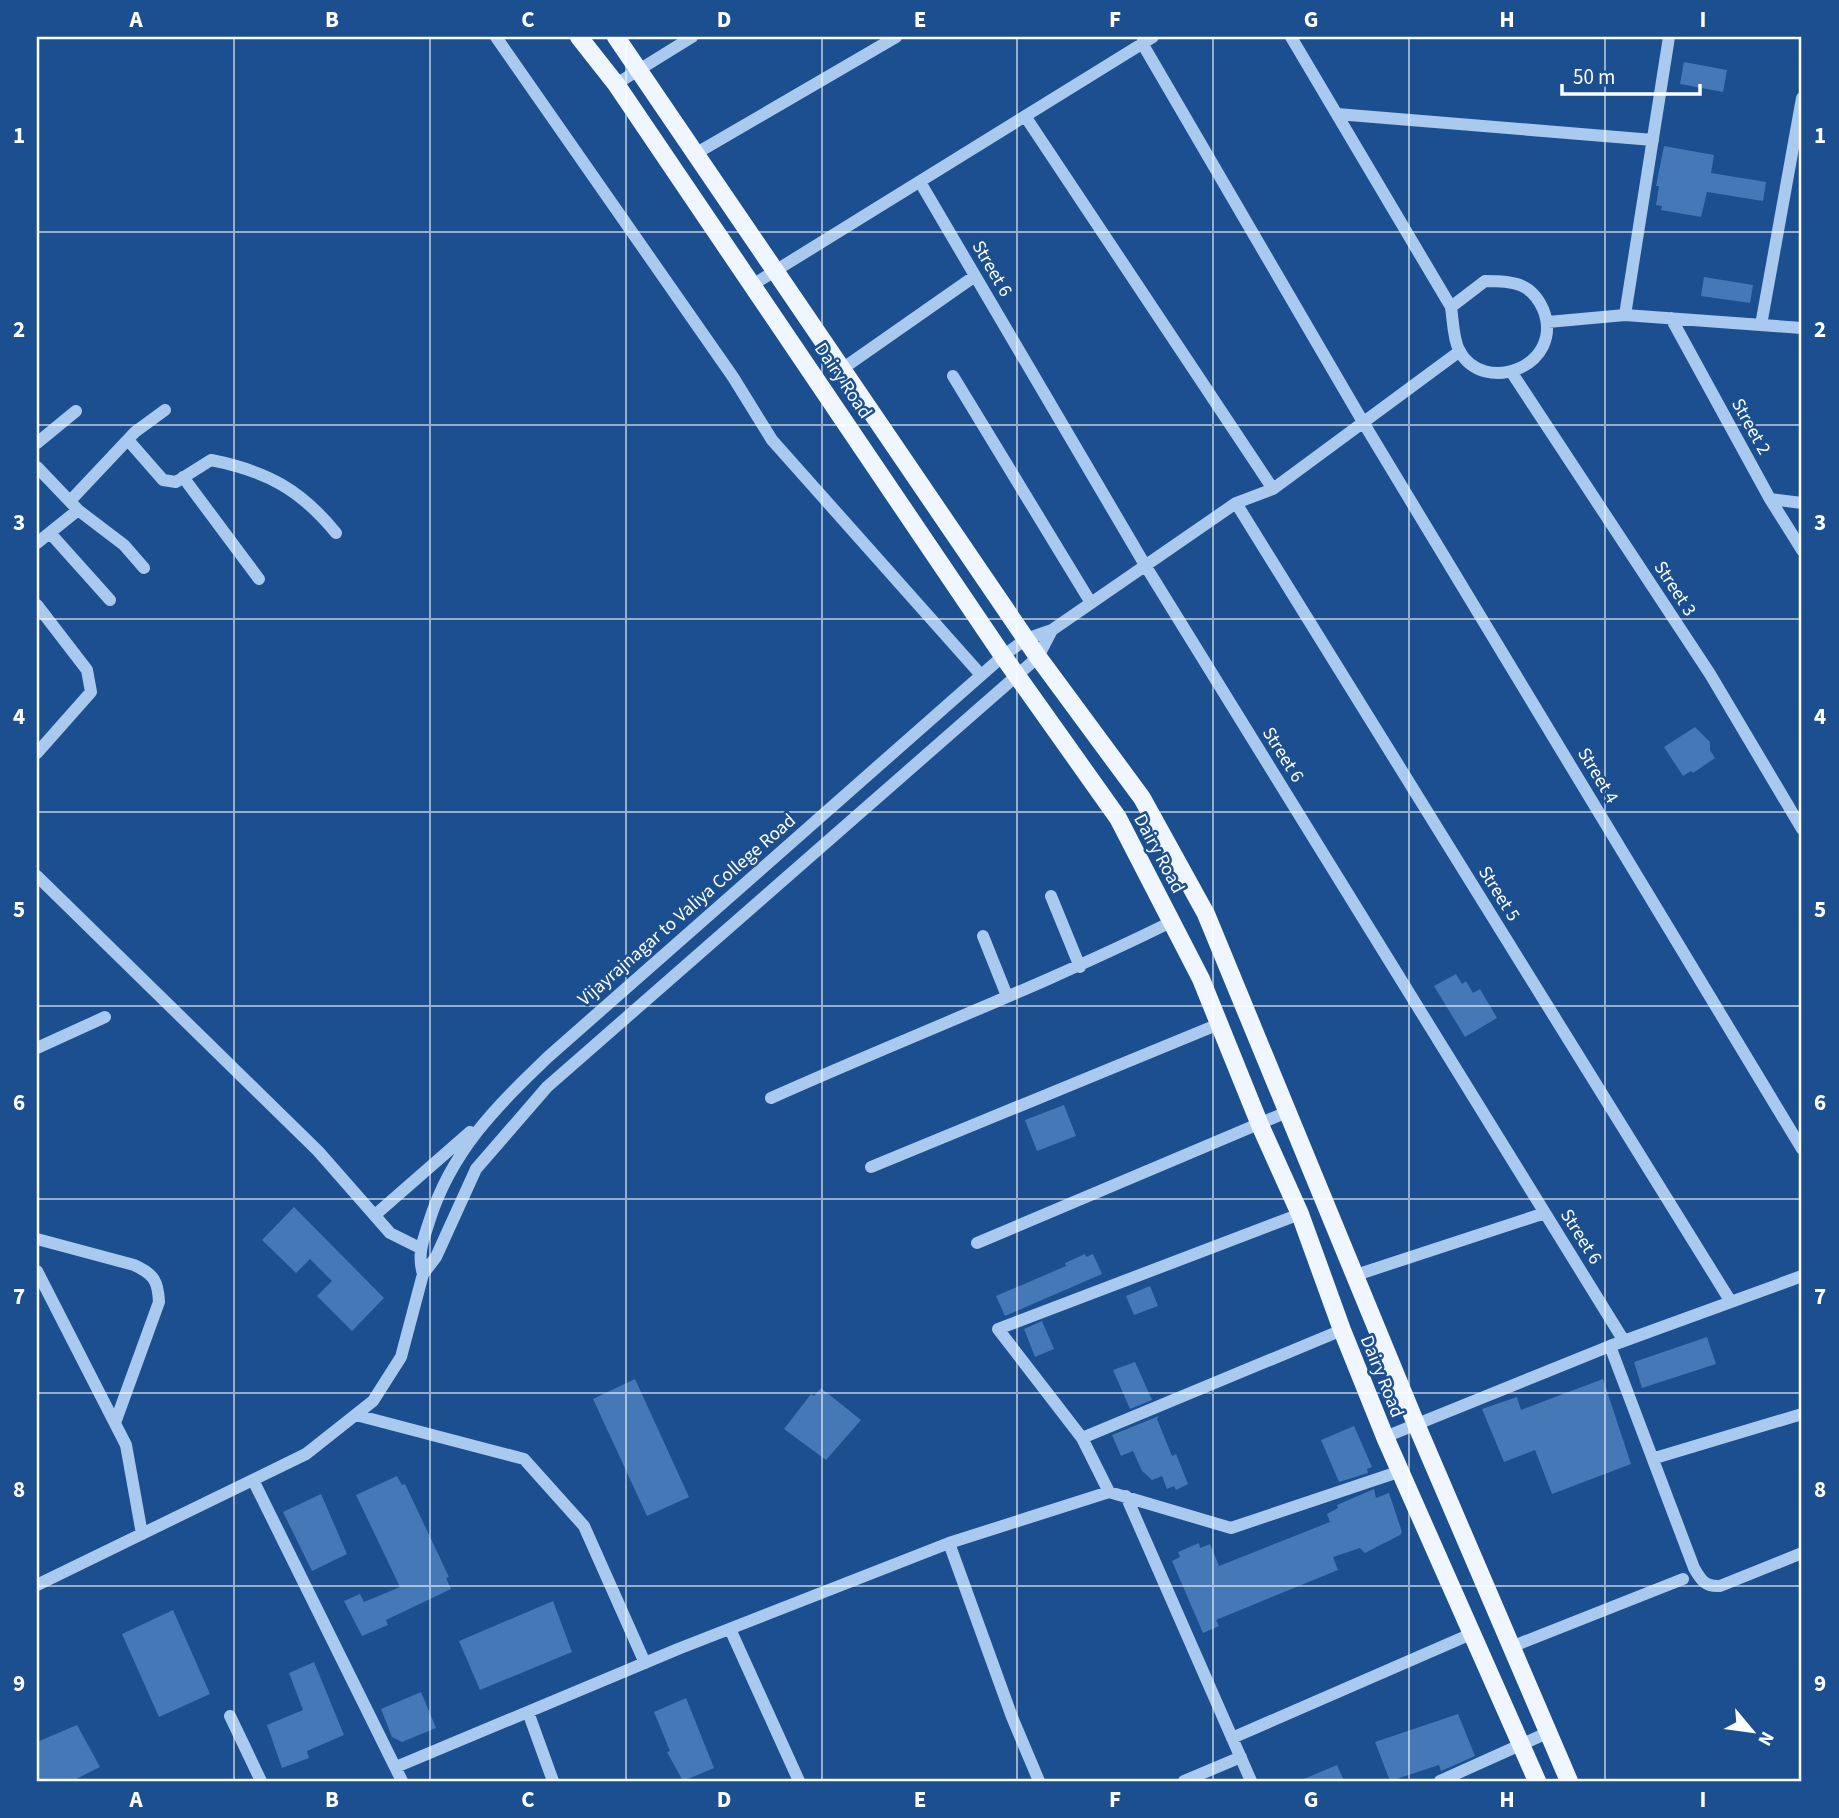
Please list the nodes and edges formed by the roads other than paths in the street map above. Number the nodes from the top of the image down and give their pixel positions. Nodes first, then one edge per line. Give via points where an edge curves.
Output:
1 (496, 37) edge
2 (579, 37) edge
3 (616, 37) edge
4 (692, 37) edge
5 (896, 37) edge
6 (1292, 37) edge
7 (1669, 37) edge
8 (1147, 40) edge
9 (638, 69) junction
10 (616, 84) junction
11 (1802, 99) edge
12 (1337, 114) junction
13 (1025, 116) junction
14 (1653, 141) junction
15 (695, 154) junction
16 (1796, 171) edge
17 (920, 182) junction
18 (776, 272) junction
19 (975, 276) junction
20 (754, 284) junction
21 (1451, 307) junction
22 (1625, 315) junction
23 (1671, 318) junction
24 (1548, 322) junction
25 (1761, 325) junction
26 (1802, 328) edge
27 (1460, 351) junction
28 (842, 369) junction
29 (1512, 373) junction
30 (953, 376) dead end
31 (165, 410) dead end
32 (76, 411) dead end
33 (1363, 422) junction
34 (128, 440) junction
35 (37, 443) edge
36 (37, 467) edge
37 (183, 477) junction
38 (1273, 489) junction
39 (1770, 499) junction
40 (1236, 503) junction
41 (1802, 503) edge
42 (74, 505) junction
43 (50, 533) junction
44 (336, 533) dead end
45 (37, 543) edge
46 (1802, 550) edge
47 (1145, 565) junction
48 (144, 568) dead end
49 (259, 579) dead end
50 (110, 600) dead end
51 (1091, 603) junction
52 (37, 605) edge
53 (1052, 630) junction
54 (1026, 639) junction
55 (1003, 656) junction
56 (1038, 657) junction
57 (981, 675) junction
58 (1016, 675) junction
59 (37, 753) edge
60 (1802, 829) edge
61 (37, 876) edge
62 (1051, 896) dead end
63 (1173, 921) junction
64 (983, 936) dead end
65 (1080, 967) junction
66 (1007, 996) junction
67 (106, 1017) dead end
68 (1219, 1024) junction
69 (37, 1048) edge
70 (771, 1098) dead end
71 (1287, 1112) junction
72 (483, 1120) junction
73 (1259, 1125) junction
74 (1802, 1149) edge
75 (871, 1167) dead end
76 (1545, 1213) junction
77 (1300, 1214) junction
78 (374, 1215) junction
79 (37, 1239) edge
80 (977, 1243) dead end
81 (420, 1248) junction
82 (37, 1271) edge
83 (423, 1274) junction
84 (1356, 1275) junction
85 (1802, 1276) edge
86 (1731, 1302) junction
87 (1342, 1330) junction
88 (1624, 1341) junction
89 (1611, 1346) junction
90 (1802, 1414) edge
91 (356, 1415) junction
92 (115, 1423) junction
93 (1416, 1424) junction
94 (1385, 1437) junction
95 (1082, 1438) junction
96 (1655, 1458) junction
97 (1401, 1471) junction
98 (253, 1480) junction
99 (1109, 1492) junction
100 (1126, 1496) junction
101 (142, 1534) junction
102 (949, 1543) junction
103 (1802, 1553) edge
104 (1683, 1579) dead end
105 (37, 1585) edge
106 (730, 1629) junction
107 (1471, 1634) junction
108 (1511, 1647) junction
109 (645, 1663) junction
110 (528, 1712) junction
111 (230, 1716) dead end
112 (1547, 1733) junction
113 (1232, 1738) junction
114 (1520, 1747) junction
115 (1241, 1757) junction
116 (396, 1767) junction
117 (261, 1781) edge
118 (402, 1781) edge
119 (554, 1781) edge
120 (799, 1781) edge
121 (1039, 1781) edge
122 (1184, 1781) edge
123 (1251, 1781) edge
124 (1440, 1781) edge
125 (1536, 1781) edge
126 (1569, 1781) edge

1 - 57 street via 772,440
2 - 10 main road, Dairy Road
3 - 9 main road, Dairy Road
4 - 9 street
5 - 15 street
6 - 12 street
7 - 14 street
8 - 13 street
8 - 33 street, Street 4
9 - 10 street
9 - 15 main road, Dairy Road
10 - 20 main road, Dairy Road
11 - 16 street
12 - 14 street
12 - 21 street
13 - 17 street
13 - 38 street
14 - 22 street
15 - 18 main road, Dairy Road
16 - 25 street
17 - 18 street
17 - 19 street, Street 6
18 - 20 street
18 - 28 main road, Dairy Road
19 - 28 street
19 - 47 street, Street 6
20 - 55 main road, Dairy Road
21 - 24 street via 1485,281 1513,281 1537,296
21 - 27 street
22 - 23 street
22 - 24 street
23 - 25 street
23 - 39 street, Street 2
24 - 29 street via 1545,344 1532,362
25 - 26 street
27 - 29 street via 1482,371
27 - 33 street, Vijayrajnagar to Valiya College Road
28 - 54 main road, Dairy Road
29 - 60 street, Street 3 via 1710,674
30 - 51 street
31 - 34 street
32 - 35 street
33 - 38 street, Vijayrajnagar to Valiya College Road
33 - 74 street, Street 4
34 - 37 street via 163,480 176,482
34 - 42 street
36 - 42 street
37 - 44 street via 211,460 255,472 310,502
37 - 49 street
38 - 40 street, Vijayrajnagar to Valiya College Road
39 - 41 street
39 - 46 street, Street 2
40 - 47 street, Vijayrajnagar to Valiya College Road
40 - 86 street, Street 5
42 - 43 street
42 - 48 street via 124,545
43 - 45 street
43 - 50 street
47 - 51 street, Vijayrajnagar to Valiya College Road
47 - 76 street, Street 6
51 - 53 street, Vijayrajnagar to Valiya College Road
52 - 59 street via 87,670 92,692
53 - 54 street, Vijayrajnagar to Valiya College Road
53 - 56 street, Vijayrajnagar to Valiya College Road
54 - 55 street, Vijayrajnagar to Valiya College Road
54 - 56 main road, Dairy Road
55 - 57 street, Vijayrajnagar to Valiya College Road
55 - 58 main road, Dairy Road
56 - 58 street, Vijayrajnagar to Valiya College Road
56 - 71 main road, Dairy Road via 1142,798 1174,851 1206,914
57 - 72 street, Vijayrajnagar to Valiya College Road via 548,1057
58 - 63 main road, Dairy Road via 1118,818
58 - 83 street, Vijayrajnagar to Valiya College Road via 548,1087 477,1169 436,1257
61 - 78 street via 318,1151
62 - 65 street
63 - 65 street
63 - 68 main road, Dairy Road
64 - 66 street
65 - 66 street
66 - 70 street
67 - 69 street
68 - 73 main road, Dairy Road
68 - 75 street
71 - 73 street
71 - 84 main road, Dairy Road
72 - 78 street
72 - 81 street, Vijayrajnagar to Valiya College Road via 437,1196
73 - 77 main road, Dairy Road
73 - 80 street
76 - 84 street
76 - 88 street, Street 6
77 - 87 main road, Dairy Road
77 - 95 street via 998,1329
78 - 81 street via 390,1233
79 - 92 street via 134,1265 149,1271 158,1282 159,1302
81 - 83 street, Vijayrajnagar to Valiya College Road
82 - 92 street
83 - 91 street, Vijayrajnagar to Valiya College Road via 401,1357 373,1401
84 - 93 main road, Dairy Road
85 - 86 street
86 - 88 street
87 - 94 main road, Dairy Road
87 - 95 street
88 - 89 street
89 - 93 street
89 - 96 street
90 - 96 street
91 - 98 street, Vijayrajnagar to Valiya College Road via 306,1454
91 - 109 street via 524,1459 584,1526
92 - 101 street via 131,1461
93 - 94 street
93 - 108 main road, Dairy Road
94 - 97 main road, Dairy Road
95 - 99 street
96 - 103 street via 1702,1581 1720,1586
97 - 100 street via 1231,1528
97 - 107 main road, Dairy Road
98 - 101 street, Vijayrajnagar to Valiya College Road
98 - 116 street
99 - 100 street
99 - 102 street
100 - 113 street
101 - 105 street, Vijayrajnagar to Valiya College Road
102 - 106 street
102 - 121 street
104 - 108 street
106 - 109 street
106 - 120 street
107 - 113 street
107 - 114 main road, Dairy Road
108 - 112 main road, Dairy Road
109 - 110 street
110 - 116 street
110 - 119 street
111 - 117 street
112 - 114 street
112 - 126 main road, Dairy Road
113 - 115 street
114 - 124 street
114 - 125 main road, Dairy Road
115 - 122 street
115 - 123 street
116 - 118 street

